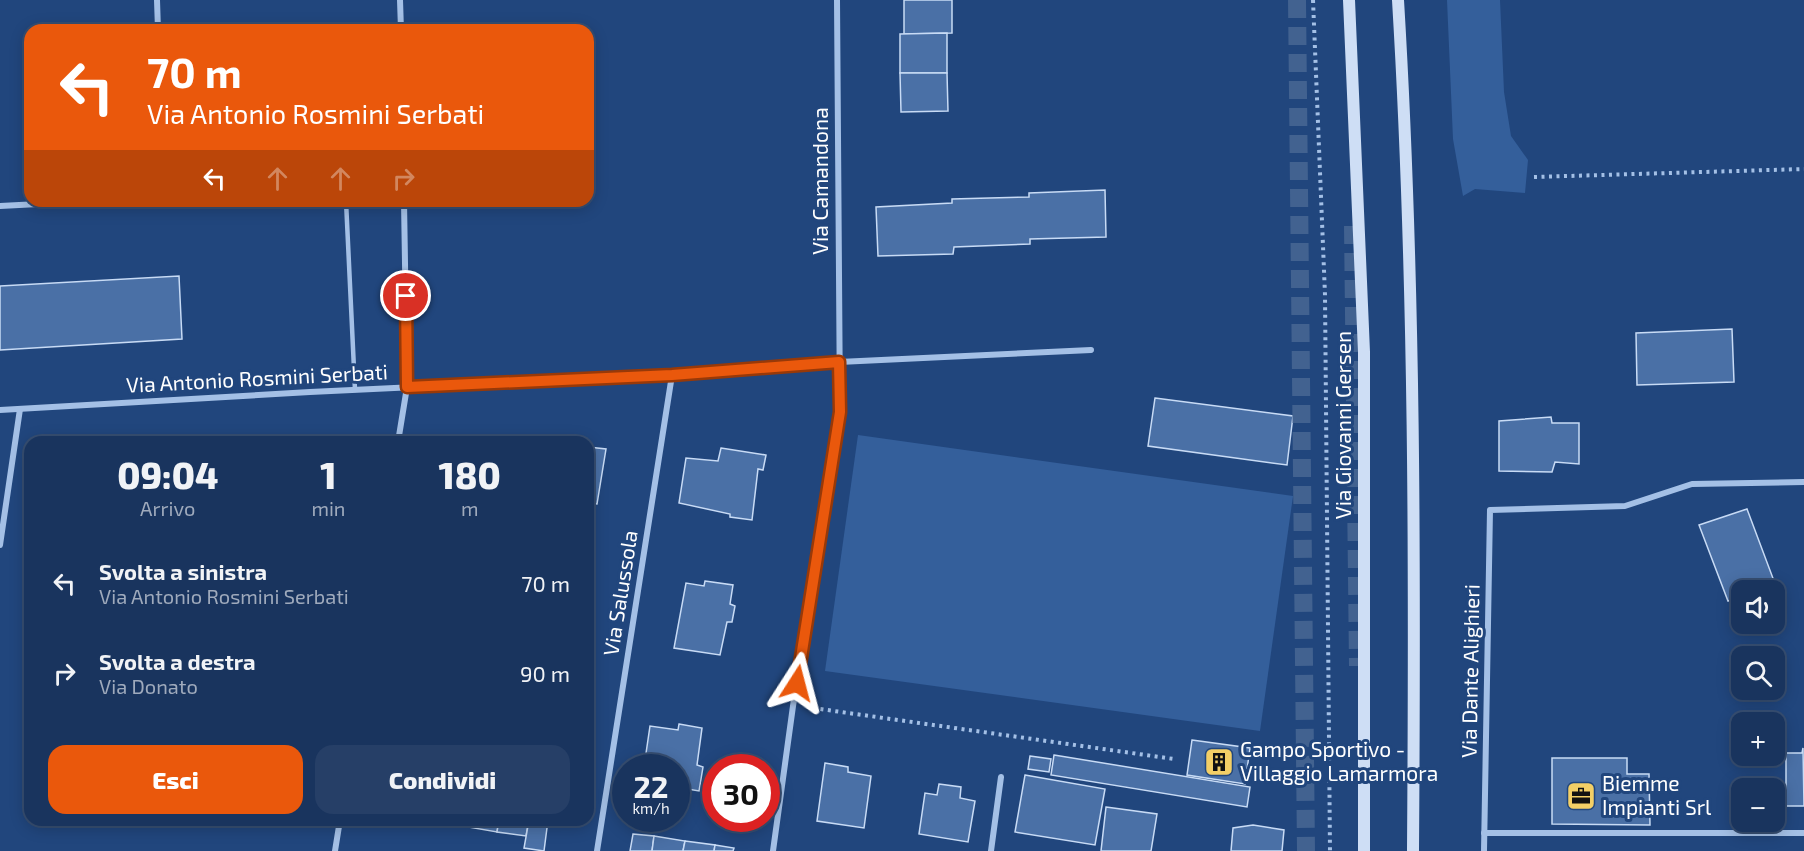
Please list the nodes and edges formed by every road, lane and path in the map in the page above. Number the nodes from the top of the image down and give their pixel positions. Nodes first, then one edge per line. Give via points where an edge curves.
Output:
1 (157, 0) edge
2 (400, 0) edge
3 (837, 0) edge
4 (1313, 0) edge
5 (1349, 0) edge
6 (1398, 0) edge
7 (158, 24) edge
8 (401, 24) edge
9 (1804, 169) edge
10 (1534, 177) dead end
11 (24, 205) edge
12 (0, 206) edge
13 (346, 207) edge
14 (404, 207) edge
15 (1091, 350) dead end
16 (839, 362) junction
17 (672, 375) junction
18 (407, 387) junction
19 (355, 390) junction
20 (20, 409) junction
21 (0, 410) edge
22 (399, 436) edge
23 (1804, 482) edge
24 (0, 545) edge
25 (793, 706) junction
26 (1174, 759) dead end
27 (1001, 777) dead end
28 (338, 826) edge
29 (1484, 833) junction
30 (1804, 833) edge
31 (335, 851) edge
32 (597, 851) edge
33 (773, 851) edge
34 (991, 851) edge
35 (1330, 851) edge
36 (1364, 851) edge
37 (1413, 851) edge
38 (1484, 851) edge

1 - 7 street
2 - 8 street
3 - 16 street, Via Camandona
4 - 35 path via 1325,295
5 - 36 street, Via Giovanni Gersen via 1364,352
6 - 37 street via 1408,220 1414,506
9 - 10 path
11 - 12 street
13 - 19 lane
14 - 18 street
15 - 16 street, Via Antonio Rosmini Serbati
16 - 17 street, Via Antonio Rosmini Serbati
16 - 25 street, Via Camandona via 840,412
17 - 18 street, Via Antonio Rosmini Serbati
17 - 32 street, Via Salussola
18 - 19 street, Via Antonio Rosmini Serbati
18 - 22 street
19 - 20 street, Via Antonio Rosmini Serbati
20 - 21 street, Via Antonio Rosmini Serbati
20 - 24 street
23 - 29 street, Via Dante Alighieri via 1692,484 1625,506 1490,510
25 - 26 path
25 - 33 street, Via Camandona
27 - 34 street
28 - 31 street
29 - 30 street
29 - 38 street, Via Dante Alighieri

